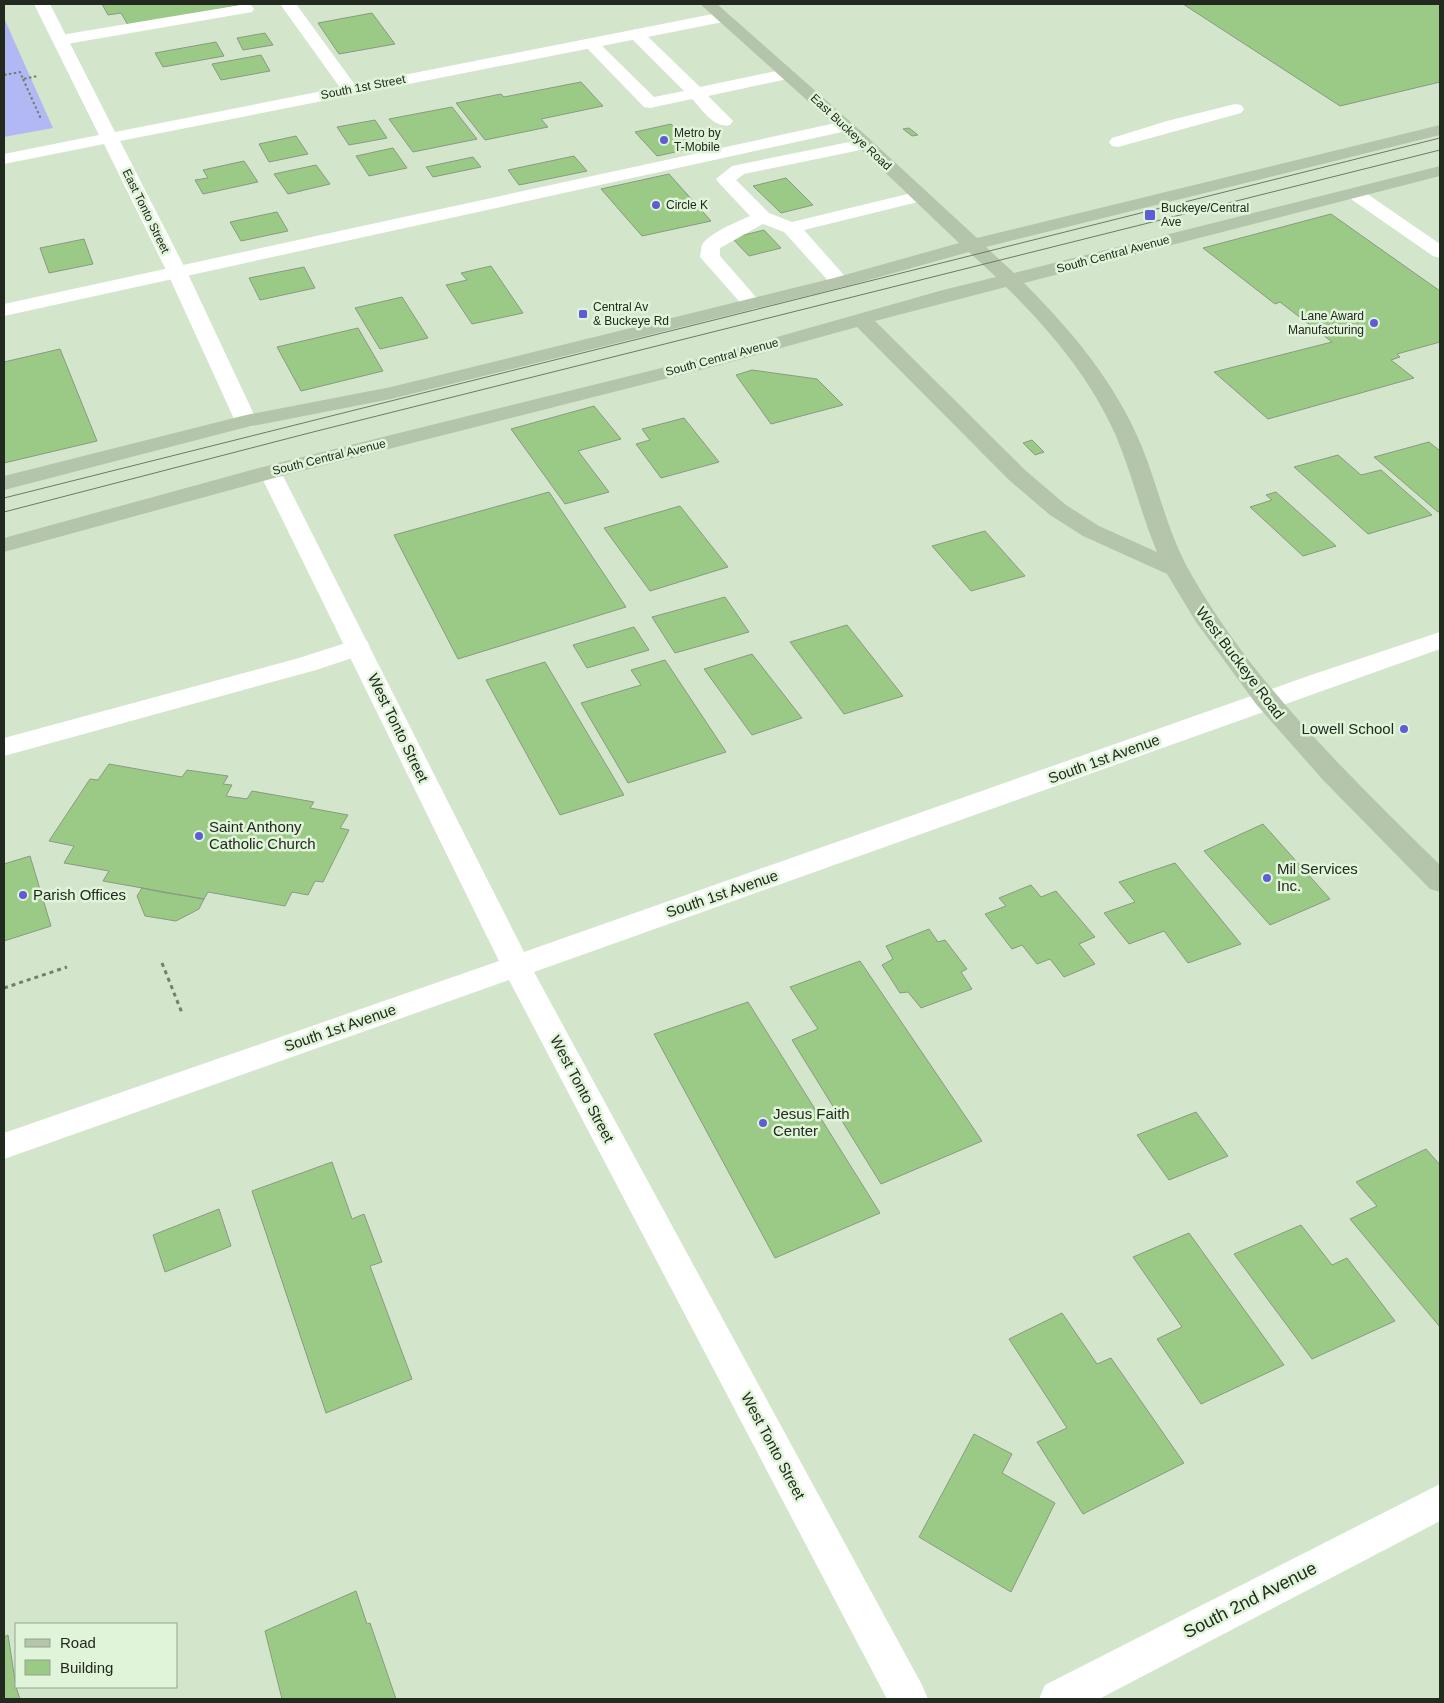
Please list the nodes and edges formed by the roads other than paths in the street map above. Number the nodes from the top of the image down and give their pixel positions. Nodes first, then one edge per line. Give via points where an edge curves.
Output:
1 (42, 4) edge
2 (288, 4) edge
3 (708, 4) edge
4 (246, 10) dead end
5 (722, 17) junction
6 (636, 34) junction
7 (61, 40) junction
8 (590, 43) junction
9 (786, 74) junction
10 (350, 89) junction
11 (697, 93) junction
12 (1236, 110) dead end
13 (724, 121) dead end
14 (845, 126) junction
15 (1440, 130) edge
16 (111, 138) junction
17 (1118, 142) dead end
18 (864, 144) junction
19 (4, 159) edge
20 (1440, 171) edge
21 (1354, 192) junction
22 (920, 196) junction
23 (762, 217) junction
24 (790, 228) junction
25 (972, 245) junction
26 (1440, 252) edge
27 (992, 263) joint
28 (177, 272) junction
29 (1010, 279) junction
30 (840, 282) junction
31 (752, 304) junction
32 (4, 310) edge
33 (861, 319) junction
34 (246, 421) junction
35 (270, 472) junction
36 (4, 483) edge
37 (4, 546) edge
38 (1176, 569) junction
39 (1440, 640) edge
40 (358, 647) junction
41 (1265, 701) junction
42 (4, 747) edge
43 (1440, 882) edge
44 (517, 966) junction
45 (4, 1146) edge
46 (1440, 1502) edge
47 (908, 1699) edge
48 (1059, 1699) edge

1 - 7 street, East Tonto Street
2 - 10 street
3 - 5 main road, East Buckeye Road
4 - 7 street
5 - 6 street, South 1st Street
5 - 9 main road, East Buckeye Road
6 - 8 street, South 1st Street
6 - 11 street
7 - 16 street, East Tonto Street
8 - 10 street, South 1st Street
8 - 11 street via 650,103
9 - 11 street
9 - 14 main road, East Buckeye Road
10 - 16 street, South 1st Street
11 - 13 street
12 - 17 street
14 - 18 main road, East Buckeye Road
14 - 28 street
15 - 25 main road
16 - 19 street, South 1st Street
16 - 28 street, East Tonto Street
18 - 22 main road, East Buckeye Road
18 - 23 street via 729,174 724,179
20 - 21 main road, South Central Avenue
21 - 26 street
21 - 29 main road, South Central Avenue
22 - 24 street
22 - 25 main road, East Buckeye Road
23 - 24 street
23 - 31 street via 711,246 710,257
24 - 30 street
25 - 27 main road, East Buckeye Road
25 - 30 main road
27 - 29 main road, West Buckeye Road
28 - 32 street
28 - 34 street, East Tonto Street
29 - 33 main road, South Central Avenue
29 - 38 main road, West Buckeye Road via 1057,328 1102,390 1129,442
30 - 31 main road
31 - 34 main road via 390,393
33 - 35 main road, South Central Avenue via 713,361
33 - 38 main road via 1017,475 1058,510 1090,531
34 - 36 main road
35 - 37 main road, South Central Avenue
35 - 40 street, West Tonto Street
38 - 41 main road, West Buckeye Road via 1208,624
39 - 41 street, South 1st Avenue
40 - 42 street
40 - 44 street, West Tonto Street
41 - 43 main road, West Buckeye Road via 1312,754
41 - 44 street, South 1st Avenue
44 - 45 street, South 1st Avenue
44 - 47 street, West Tonto Street
46 - 48 street, South 2nd Avenue

